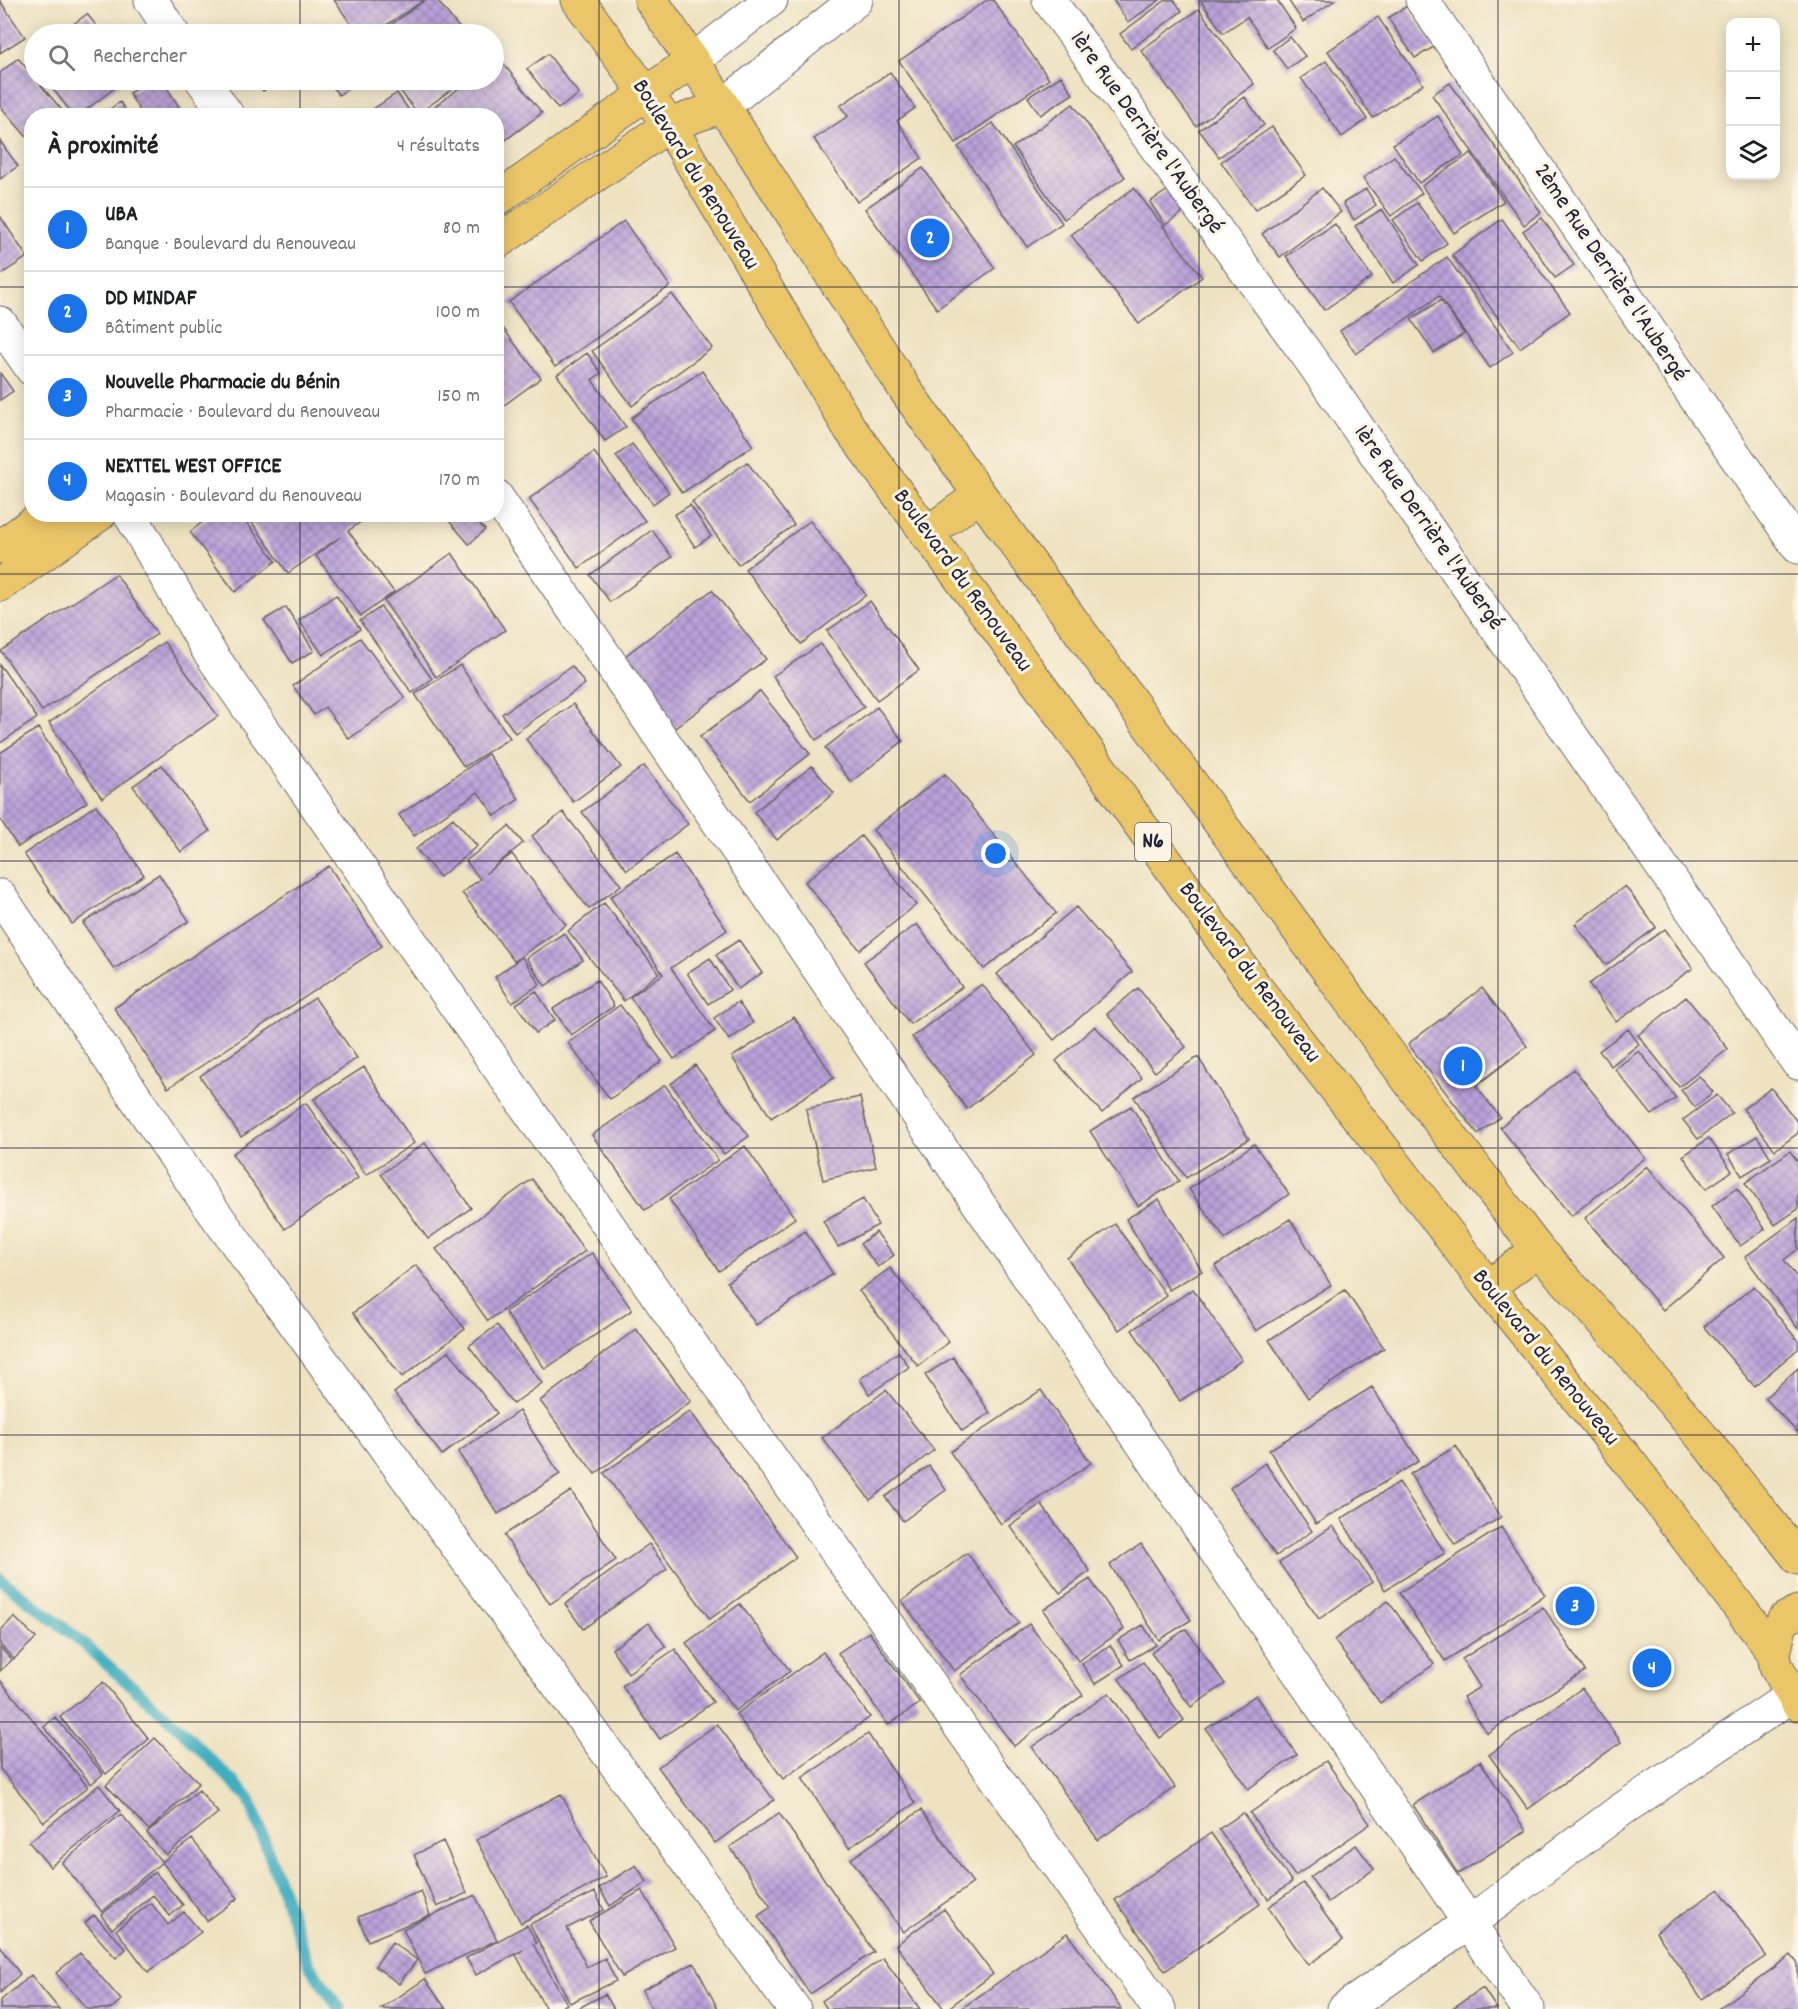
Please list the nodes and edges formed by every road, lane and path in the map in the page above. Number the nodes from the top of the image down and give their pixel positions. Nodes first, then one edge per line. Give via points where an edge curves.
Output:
1 (152, 0) edge
2 (578, 0) edge
3 (651, 0) edge
4 (771, 0) edge
5 (856, 0) edge
6 (1049, 0) edge
7 (1422, 0) edge
8 (167, 24) edge
9 (693, 61) junction
10 (209, 90) edge
11 (645, 94) junction
12 (723, 106) junction
13 (222, 108) edge
14 (669, 125) junction
15 (504, 194) edge
16 (504, 238) edge
17 (0, 323) edge
18 (24, 358) edge
19 (980, 495) junction
20 (504, 508) edge
21 (35, 522) edge
22 (89, 522) edge
23 (135, 522) edge
24 (926, 534) junction
25 (1798, 547) edge
26 (0, 548) edge
27 (0, 585) edge
28 (0, 896) edge
29 (1798, 1063) edge
30 (1538, 1250) junction
31 (1488, 1287) junction
32 (1798, 1558) edge
33 (1798, 1612) edge
34 (1774, 1653) junction
35 (1795, 1699) edge
36 (1469, 1923) junction
37 (794, 2009) edge
38 (1159, 2009) edge
39 (1344, 2009) edge
40 (1528, 2009) edge

1 - 8 street
2 - 11 main road, Boulevard du Renouveau / N6
3 - 9 main road
4 - 9 street
5 - 12 street
6 - 29 street, 1ère Rue Derrière l'Aubergé via 1313,363
7 - 25 street, 2ème Rue Derrière l'Aubergé
9 - 11 main road
9 - 12 main road
10 - 13 street
11 - 14 main road, Boulevard du Renouveau / N6
11 - 15 main road
12 - 14 main road
12 - 19 main road via 906,391
14 - 16 main road
14 - 24 main road, Boulevard du Renouveau / N6 via 850,429
17 - 18 street
19 - 24 main road
19 - 30 main road via 1417,1092
20 - 36 street
21 - 26 main road
22 - 27 main road
23 - 38 street via 208,650
24 - 31 main road, Boulevard du Renouveau / N6 via 1090,754 1254,985
28 - 37 street via 197,1189
30 - 31 main road
30 - 32 main road via 1622,1342
31 - 34 main road, Boulevard du Renouveau / N6 via 1630,1463
33 - 34 main road via 1780,1627
34 - 35 main road, Boulevard du Renouveau via 1776,1666
35 - 36 street via 1621,1810
36 - 39 street
36 - 40 street

